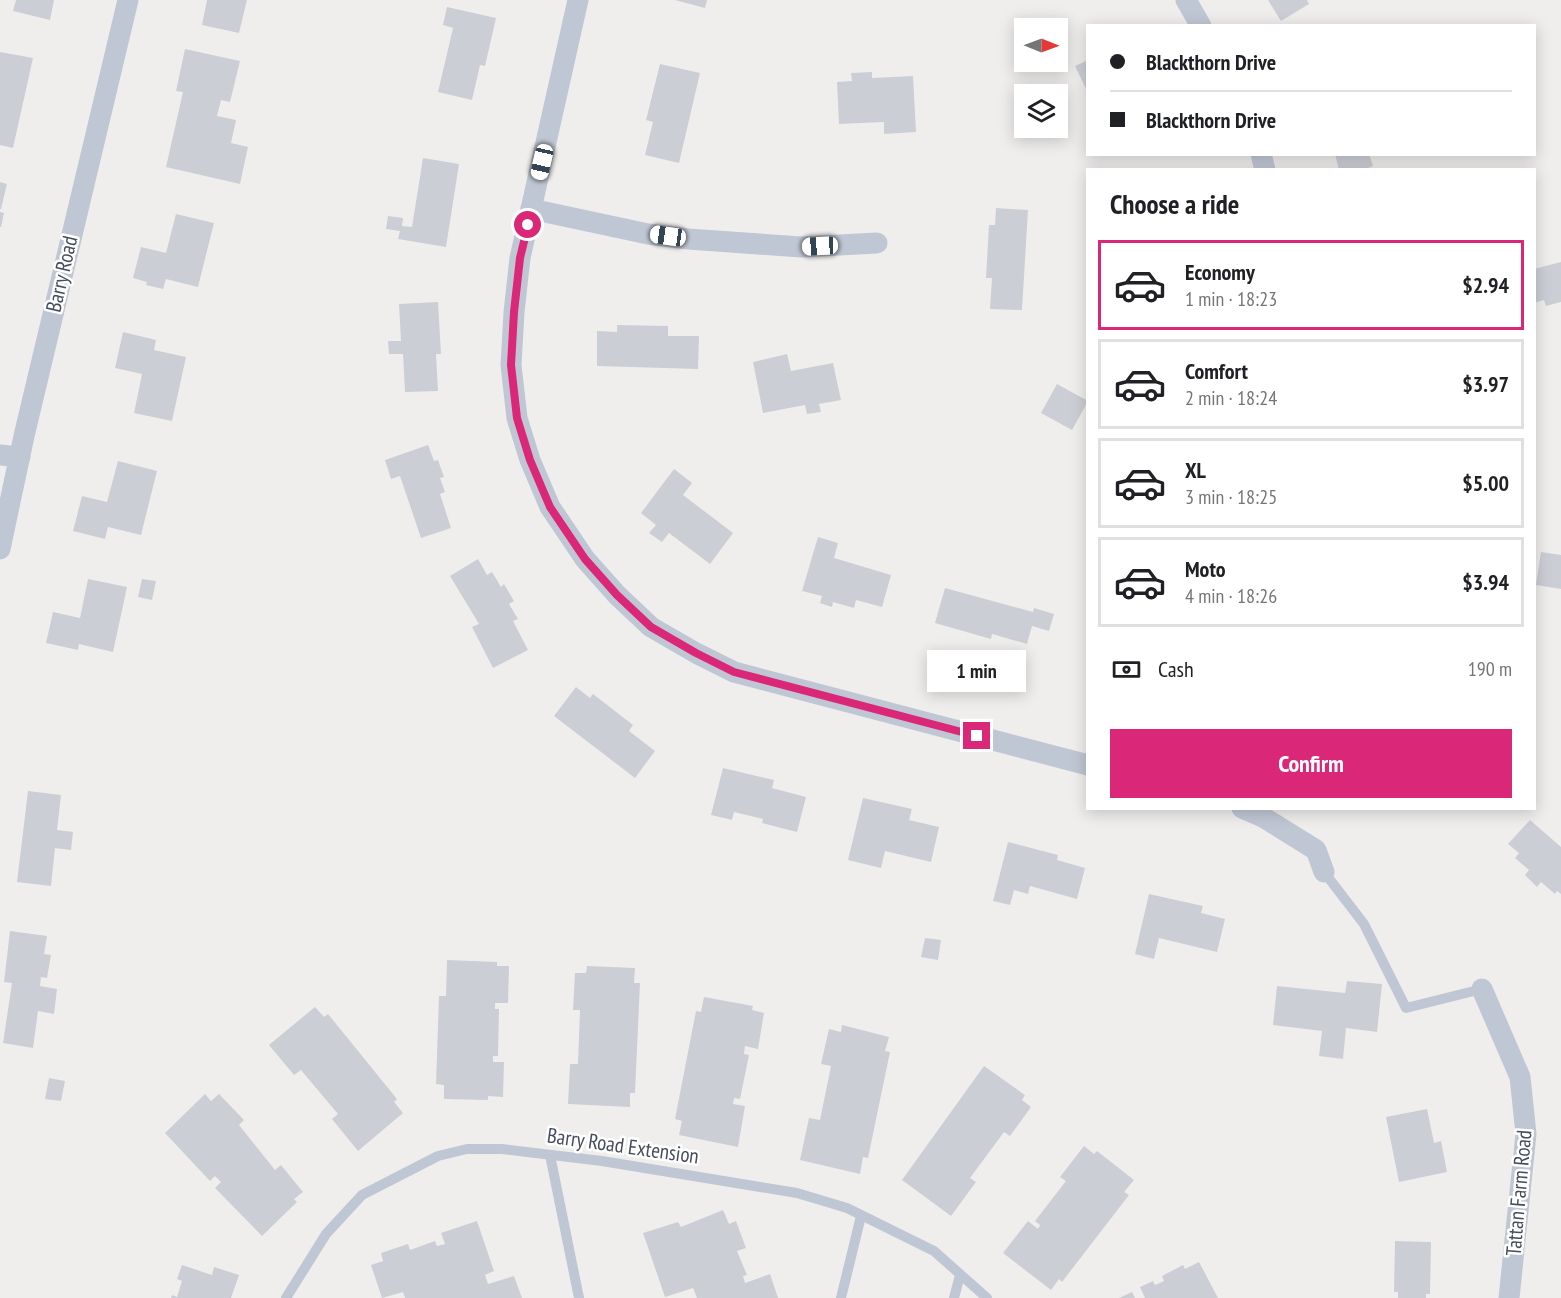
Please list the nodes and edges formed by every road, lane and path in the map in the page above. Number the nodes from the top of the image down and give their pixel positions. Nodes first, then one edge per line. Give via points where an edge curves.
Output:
1 (128, 0) edge
2 (578, 0) edge
3 (1186, 0) edge
4 (1200, 24) edge
5 (531, 209) junction
6 (877, 243) dead end
7 (10, 456) edge
8 (0, 549) edge
9 (1086, 764) edge
10 (1246, 810) edge
11 (1324, 872) joint
12 (1482, 989) joint
13 (550, 1155) junction
14 (861, 1216) junction
15 (960, 1275) junction
16 (286, 1298) edge
17 (579, 1298) edge
18 (841, 1298) edge
19 (954, 1298) edge
20 (987, 1298) edge
21 (1509, 1298) edge

1 - 7 street, Barry Road
2 - 5 street
3 - 4 street
5 - 6 street via 688,239 801,247
5 - 9 street via 520,258 513,322 511,365 517,418 550,507 585,559 617,595 651,627 734,672
7 - 8 street, Barry Road
10 - 11 street via 1316,849
11 - 12 lane via 1364,924 1406,1008
12 - 21 street, Tattan Farm Road via 1520,1077 1526,1134
13 - 14 lane, Barry Road Extension via 797,1193
13 - 16 lane, Barry Road Extension via 468,1149 438,1156 362,1195 326,1234
13 - 17 lane
14 - 15 lane, Barry Road Extension via 934,1251
14 - 18 lane
15 - 19 lane
15 - 20 lane, Barry Road Extension

